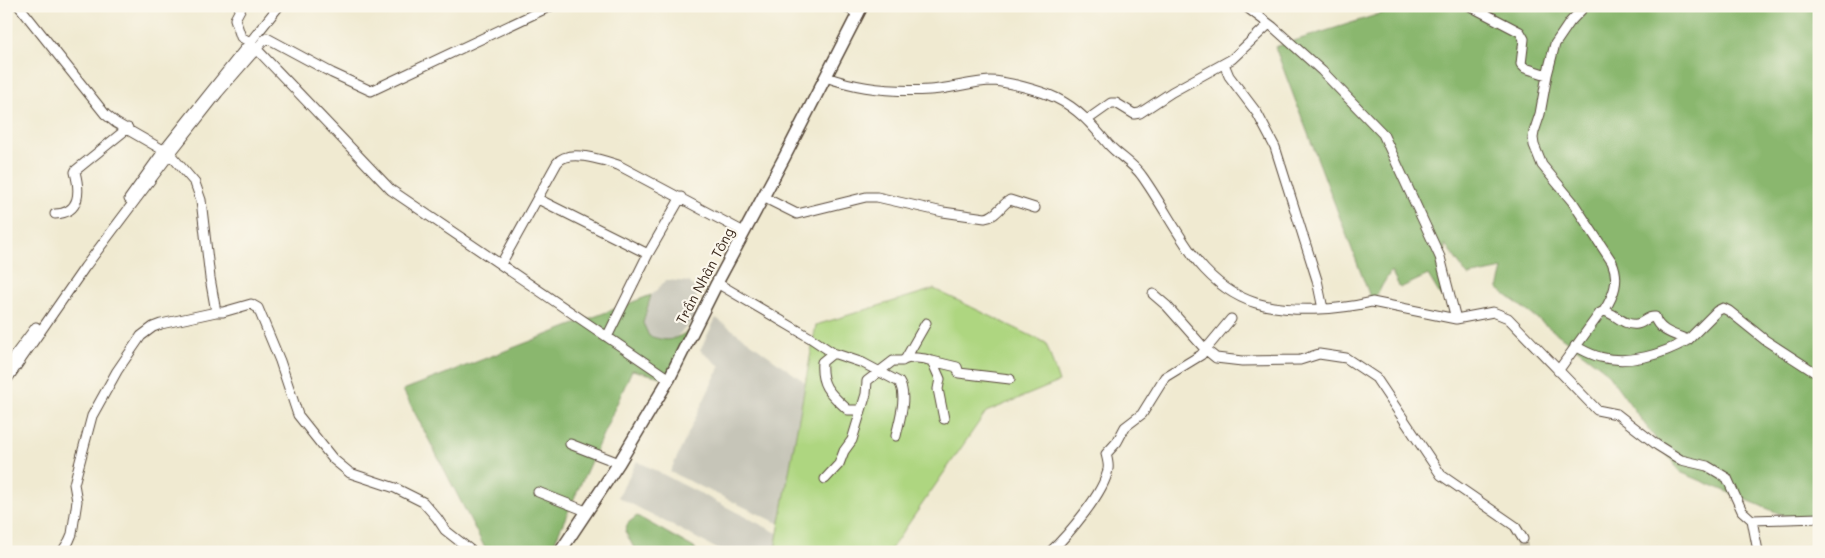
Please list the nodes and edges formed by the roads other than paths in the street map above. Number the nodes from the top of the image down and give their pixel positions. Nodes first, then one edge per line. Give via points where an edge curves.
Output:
1 (19, 6) edge
2 (242, 6) edge
3 (279, 6) edge
4 (551, 6) edge
5 (846, 6) edge
6 (1245, 6) edge
7 (1470, 6) edge
8 (1585, 6) edge
9 (860, 10) edge
10 (1269, 24) junction
11 (252, 45) junction
12 (1224, 64) junction
13 (1547, 75) junction
14 (826, 77) junction
15 (1087, 120) junction
16 (128, 128) junction
17 (167, 152) junction
18 (681, 197) junction
19 (763, 197) junction
20 (538, 199) junction
21 (1035, 208) dead end
22 (55, 214) dead end
23 (744, 232) junction
24 (648, 254) junction
25 (502, 264) junction
26 (717, 283) junction
27 (1153, 294) dead end
28 (1323, 308) junction
29 (1604, 311) junction
30 (216, 312) junction
31 (1456, 319) junction
32 (1231, 320) dead end
33 (926, 322) dead end
34 (607, 337) junction
35 (1688, 340) junction
36 (1575, 346) junction
37 (1205, 349) junction
38 (833, 353) junction
39 (906, 358) junction
40 (932, 361) junction
41 (6, 367) edge
42 (1558, 371) junction
43 (878, 372) junction
44 (1819, 375) edge
45 (669, 379) junction
46 (1010, 379) dead end
47 (6, 381) edge
48 (861, 410) junction
49 (944, 419) dead end
50 (896, 436) dead end
51 (570, 444) dead end
52 (619, 462) junction
53 (825, 479) dead end
54 (538, 492) dead end
55 (586, 511) junction
56 (1819, 518) edge
57 (1752, 520) junction
58 (1523, 539) tunnel mouth
59 (1758, 551) edge
60 (62, 552) edge
61 (473, 552) edge
62 (560, 552) edge
63 (1050, 552) edge

1 - 16 street via 105,114
2 - 11 street via 235,19 237,28 241,37
3 - 11 street
4 - 11 street via 372,92 267,38
5 - 9 street
6 - 10 street
7 - 13 street via 1520,32 1524,39 1521,64
8 - 13 street via 1559,37
9 - 14 street, Trần Nhân Tông
10 - 12 street
10 - 31 street via 1322,71 1383,134 1440,257
11 - 17 street
11 - 25 street via 391,190
12 - 15 street via 1140,113 1134,114 1112,103
12 - 28 street via 1228,76 1257,113 1275,147
13 - 29 street via 1534,145 1542,165 1572,201 1612,262 1616,273 1615,289
14 - 15 street via 859,86 900,90 933,90 992,81 1054,97 1074,107
14 - 19 street, Trần Nhân Tông
15 - 28 street via 1141,174 1197,261 1221,285 1256,303
16 - 17 street
16 - 22 street via 76,170 79,192 76,201 67,212
17 - 30 street via 195,183 201,200
17 - 41 street
17 - 47 street
18 - 20 street via 618,165 597,158 570,156 557,162
18 - 23 street
18 - 24 street
19 - 21 street via 797,214 866,197 985,218 991,217 1010,200
19 - 23 street, Trần Nhân Tông
20 - 24 street
20 - 25 street
23 - 26 street, Trần Nhân Tông
24 - 34 street
25 - 34 street
26 - 38 street
26 - 45 street, Trần Nhân Tông
27 - 37 street
28 - 31 street via 1372,302
29 - 35 street via 1625,323 1637,324 1655,316 1660,327
29 - 36 street
30 - 60 street via 161,324 146,331 117,371 89,427 74,484 77,502 72,534
30 - 61 street via 255,305 280,361 298,415 333,459 350,473 395,488 423,502 445,530
31 - 42 street via 1493,312 1508,318
32 - 37 street
33 - 39 street
34 - 45 street
35 - 36 street via 1664,353 1629,359 1603,358
35 - 44 street via 1723,308
36 - 42 street
37 - 58 street via 1216,358 1242,361 1300,360 1319,354 1346,358 1376,378 1441,475 1515,526
37 - 63 street via 1165,377 1142,414 1125,427 1106,454 1108,469 1099,491 1080,519
38 - 43 street
38 - 48 street via 822,362 821,376 830,394 848,410
39 - 40 street
39 - 43 street via 902,362 893,361
40 - 46 street via 957,367 959,373
40 - 49 street via 940,379 938,389
42 - 57 street via 1596,410 1617,414 1681,460 1707,466 1727,478 1742,511
43 - 48 street via 867,381
43 - 50 street via 899,382 902,387
45 - 52 street, Trần Nhân Tông
48 - 53 street via 852,440 839,464
51 - 52 street
52 - 55 street, Trần Nhân Tông
54 - 55 street
55 - 62 street, Trần Nhân Tông
56 - 57 street
57 - 59 street

